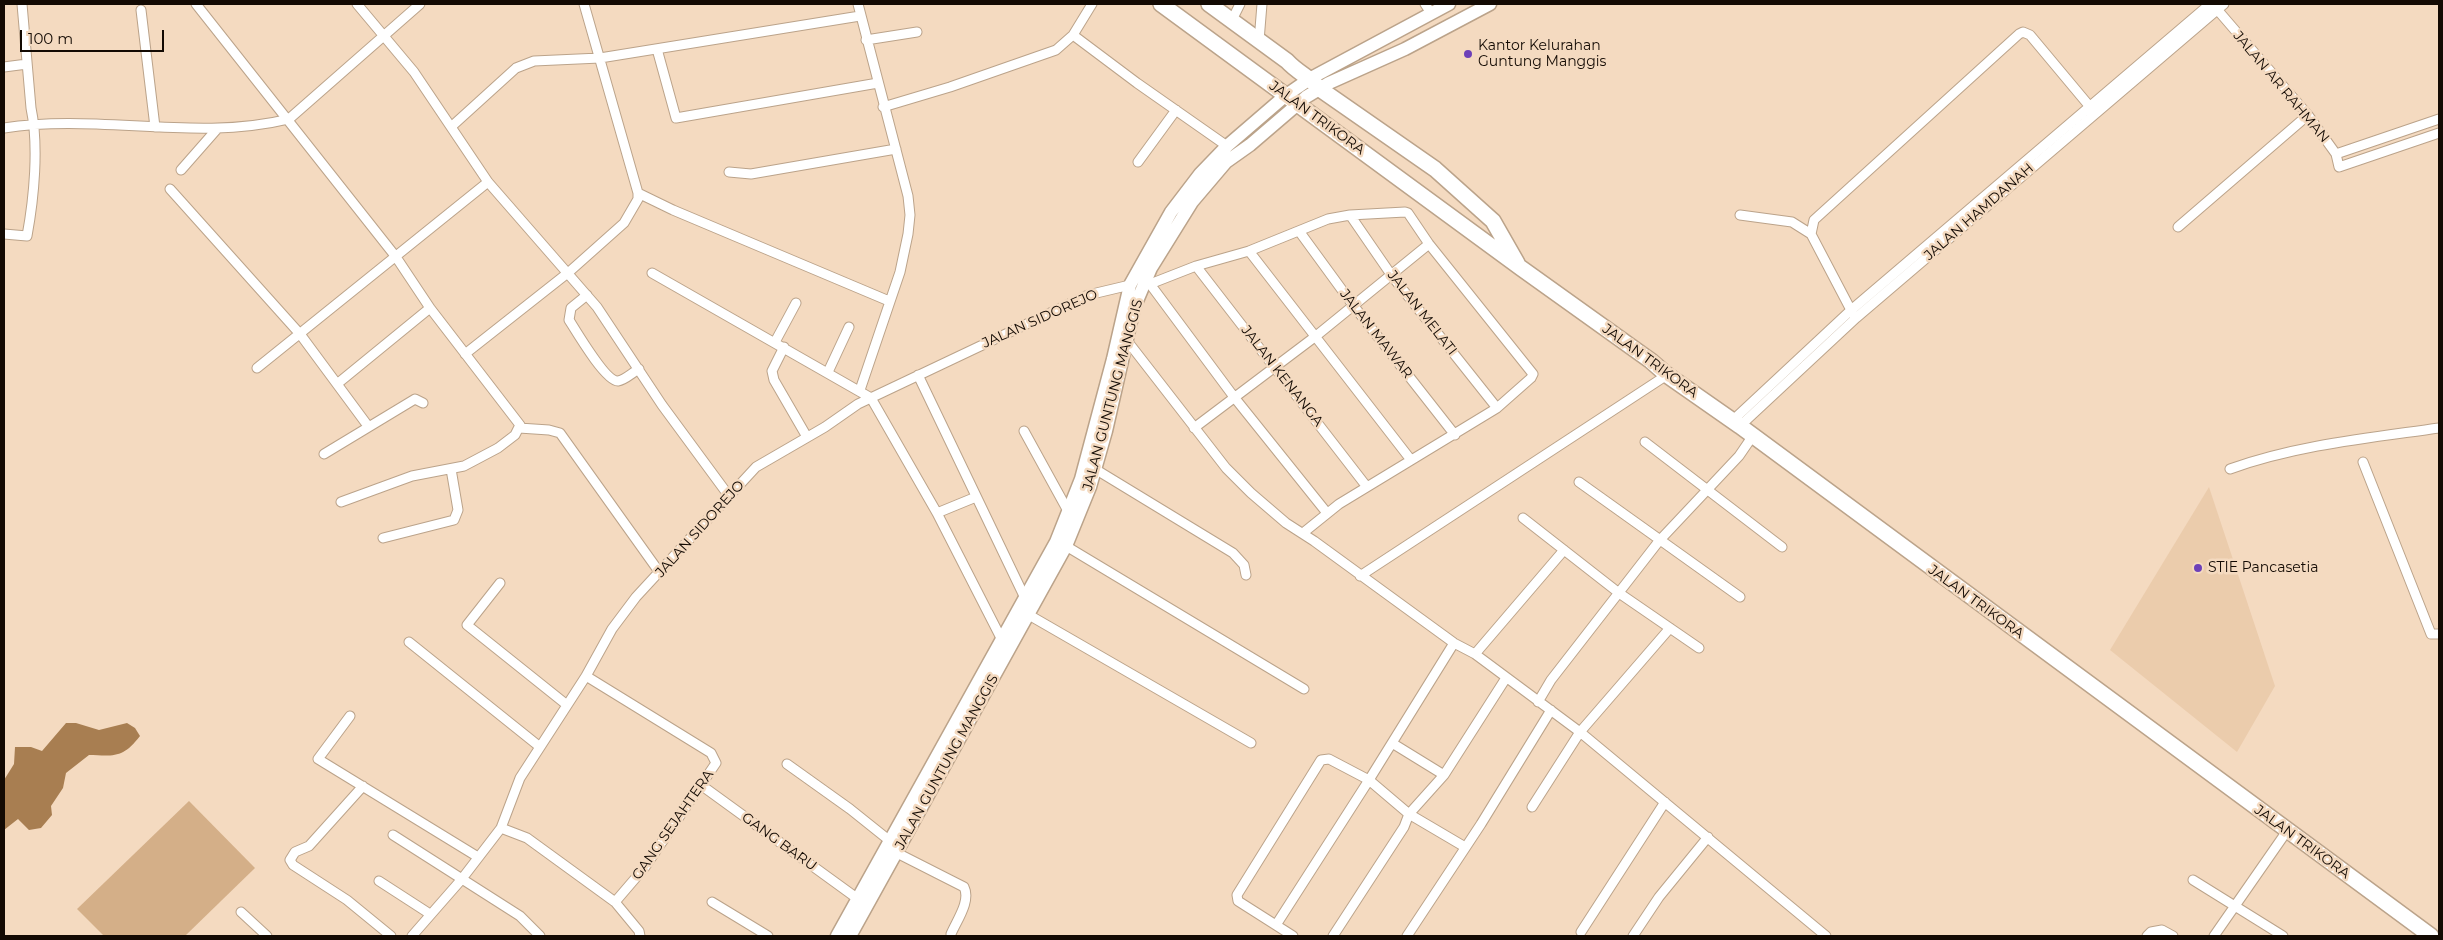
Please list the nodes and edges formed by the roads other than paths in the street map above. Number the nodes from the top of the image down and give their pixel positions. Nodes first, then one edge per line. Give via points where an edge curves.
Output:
1 (22, 4) edge
2 (196, 4) edge
3 (357, 4) edge
4 (420, 4) edge
5 (584, 4) edge
6 (858, 4) edge
7 (1092, 4) edge
8 (1161, 4) edge
9 (1209, 4) edge
10 (1240, 4) edge
11 (1262, 4) edge
12 (1449, 4) edge
13 (1490, 4) edge
14 (2224, 4) edge
15 (2213, 6) edge
16 (1428, 8) edge
17 (141, 10) dead end
18 (860, 16) junction
19 (1232, 20) junction
20 (917, 32) dead end
21 (1073, 35) junction
22 (385, 36) junction
23 (866, 40) junction
24 (1259, 41) junction
25 (657, 49) junction
26 (600, 58) junction
27 (27, 64) junction
28 (4, 67) edge
29 (878, 82) junction
30 (1316, 84) junction
31 (1285, 96) junction
32 (1299, 104) junction
33 (883, 107) junction
34 (2090, 108) junction
35 (1176, 110) junction
36 (2308, 115) junction
37 (289, 119) junction
38 (2439, 119) edge
39 (34, 123) junction
40 (155, 127) junction
41 (451, 127) junction
42 (2416, 127) junction
43 (4, 128) edge
44 (217, 129) junction
45 (2439, 133) edge
46 (2423, 139) junction
47 (1226, 146) junction
48 (896, 149) junction
49 (2336, 154) junction
50 (1138, 162) dead end
51 (182, 170) dead end
52 (729, 172) dead end
53 (488, 182) junction
54 (170, 189) dead end
55 (638, 193) junction
56 (1350, 215) junction
57 (1740, 215) dead end
58 (1493, 221) junction
59 (2178, 227) dead end
60 (1299, 231) junction
61 (4, 234) edge
62 (1811, 234) junction
63 (1480, 238) junction
64 (1429, 244) junction
65 (1249, 252) junction
66 (396, 257) junction
67 (1196, 266) junction
68 (1520, 268) junction
69 (568, 272) junction
70 (652, 273) dead end
71 (1392, 276) junction
72 (1141, 284) junction
73 (587, 295) junction
74 (889, 301) junction
75 (796, 304) dead end
76 (1353, 305) junction
77 (430, 308) junction
78 (1853, 314) junction
79 (850, 327) dead end
80 (300, 334) junction
81 (1123, 336) junction
82 (1316, 336) junction
83 (775, 342) junction
84 (784, 347) junction
85 (466, 354) junction
86 (1275, 367) junction
87 (257, 368) dead end
88 (639, 369) junction
89 (828, 372) junction
90 (918, 375) junction
91 (1667, 375) junction
92 (337, 384) junction
93 (860, 390) junction
94 (1234, 397) junction
95 (871, 398) junction
96 (423, 403) dead end
97 (1497, 408) junction
98 (1736, 424) junction
99 (368, 426) junction
100 (519, 428) junction
101 (1194, 428) junction
102 (2439, 428) edge
103 (1024, 432) dead end
104 (1455, 435) junction
105 (807, 437) junction
106 (1752, 437) junction
107 (1645, 442) dead end
108 (324, 454) dead end
109 (1411, 460) junction
110 (2363, 462) dead end
111 (451, 469) junction
112 (1095, 469) junction
113 (2230, 469) dead end
114 (1580, 482) dead end
115 (1367, 487) junction
116 (1706, 491) junction
117 (730, 496) junction
118 (976, 496) junction
119 (341, 502) dead end
120 (1068, 511) junction
121 (937, 513) junction
122 (1327, 513) junction
123 (1523, 518) dead end
124 (1303, 533) junction
125 (383, 538) dead end
126 (1659, 541) junction
127 (1066, 546) junction
128 (1782, 547) dead end
129 (1564, 550) junction
130 (660, 573) junction
131 (1246, 575) dead end
132 (1360, 576) junction
133 (500, 583) dead end
134 (1619, 593) junction
135 (1740, 597) dead end
136 (1025, 598) junction
137 (1030, 615) junction
138 (1670, 628) junction
139 (2439, 634) edge
140 (1002, 640) junction
141 (409, 642) dead end
142 (1454, 644) junction
143 (1699, 648) dead end
144 (1475, 654) junction
145 (586, 676) junction
146 (1506, 678) junction
147 (1304, 689) dead end
148 (1538, 702) junction
149 (567, 705) junction
150 (1551, 710) junction
151 (350, 716) dead end
152 (1580, 732) junction
153 (1251, 743) dead end
154 (1392, 743) junction
155 (540, 747) junction
156 (948, 751) junction
157 (787, 764) dead end
158 (1444, 775) junction
159 (1369, 780) junction
160 (362, 786) junction
161 (701, 786) junction
162 (1666, 802) junction
163 (1532, 807) dead end
164 (1409, 814) junction
165 (501, 828) junction
166 (2287, 831) junction
167 (393, 835) dead end
168 (1708, 837) junction
169 (890, 841) junction
170 (1465, 847) junction
171 (896, 853) junction
172 (478, 858) junction
173 (461, 880) junction
174 (2193, 880) dead end
175 (380, 881) dead end
176 (858, 899) junction
177 (615, 902) junction
178 (712, 902) dead end
179 (2235, 906) junction
180 (240, 912) dead end
181 (430, 914) junction
182 (1276, 924) junction
183 (1581, 932) dead end
184 (951, 934) dead end
185 (267, 936) edge
186 (391, 936) edge
187 (412, 936) edge
188 (540, 936) edge
189 (640, 936) edge
190 (768, 936) edge
191 (837, 936) edge
192 (852, 936) edge
193 (1293, 936) edge
194 (1332, 936) edge
195 (1407, 936) edge
196 (1633, 936) edge
197 (1826, 936) edge
198 (2148, 936) edge
199 (2173, 936) edge
200 (2214, 936) edge
201 (2283, 936) edge
202 (2431, 936) edge

1 - 27 street
2 - 37 street
3 - 22 street
4 - 22 street
5 - 26 street
6 - 18 street
7 - 21 street
8 - 31 main road, JALAN TRIKORA
9 - 19 main road, JALAN TRIKORA
10 - 19 street
11 - 24 street
12 - 16 street, JALAN GUNTUNG MANGGIS
13 - 30 street, JALAN GUNTUNG MANGGIS via 1329,83
14 - 15 street, JALAN HAMDANAH
15 - 34 street, JALAN HAMDANAH
15 - 36 street, JALAN AR RAHMAN
15 - 78 street, JALAN HAMDANAH
16 - 30 street, JALAN GUNTUNG MANGGIS via 1340,64
17 - 40 street
18 - 23 street
18 - 25 street
19 - 24 main road, JALAN TRIKORA
20 - 23 street
21 - 33 street via 1056,50
21 - 35 street
22 - 37 street
22 - 41 street
23 - 29 street
24 - 30 main road, JALAN TRIKORA
25 - 26 street
25 - 29 street via 676,118
26 - 41 street via 524,63
26 - 55 street
27 - 28 street
27 - 39 street
29 - 33 street
30 - 31 street, JALAN GUNTUNG MANGGIS
30 - 32 street, JALAN GUNTUNG MANGGIS
30 - 58 main road, JALAN TRIKORA via 1435,169
31 - 32 main road, JALAN TRIKORA
31 - 47 street, JALAN GUNTUNG MANGGIS
32 - 63 main road, JALAN TRIKORA
32 - 72 street, JALAN GUNTUNG MANGGIS via 1226,162 1203,188 1175,226
33 - 48 street
34 - 62 street via 2030,35 2023,32 1814,220
34 - 78 street, JALAN HAMDANAH
35 - 47 street
35 - 50 street
36 - 49 street, JALAN AR RAHMAN
36 - 59 street
37 - 44 street
37 - 66 street
38 - 42 street
39 - 40 street
39 - 43 street
39 - 61 street via 35,182 27,236
40 - 44 street
41 - 53 street
42 - 46 street
42 - 49 street
44 - 51 street
45 - 46 street
46 - 49 street, JALAN AR RAHMAN via 2339,167
47 - 72 street, JALAN GUNTUNG MANGGIS via 1170,212
48 - 52 street via 751,174
48 - 74 street via 910,215 900,272
53 - 66 street
53 - 69 street
54 - 80 street
55 - 69 street via 638,199 624,223
55 - 74 street
56 - 60 street, JALAN SIDOREJO via 1328,219
56 - 64 street, JALAN SIDOREJO via 1408,213
56 - 71 street, JALAN MELATI
57 - 62 street via 1792,222
58 - 63 main road via 1488,234
58 - 68 main road, JALAN TRIKORA
60 - 65 street, JALAN SIDOREJO
60 - 76 street, JALAN MAWAR
62 - 78 street
63 - 68 main road, JALAN TRIKORA
64 - 71 street
64 - 97 street via 1533,374
65 - 67 street, JALAN SIDOREJO
65 - 82 street
66 - 77 street
66 - 80 street
67 - 72 street, JALAN SIDOREJO
67 - 86 street, JALAN KENANGA
68 - 91 main road, JALAN TRIKORA
69 - 73 street
69 - 85 street
70 - 83 street
71 - 76 street
71 - 97 street, JALAN MELATI
72 - 81 street, JALAN GUNTUNG MANGGIS
72 - 90 street, JALAN SIDOREJO via 1088,295
72 - 94 street
73 - 88 street
73 - 88 street via 571,308 569,320 589,350 609,377 615,380
74 - 93 street
75 - 83 street
76 - 82 street
76 - 104 street, JALAN MAWAR
77 - 85 street
77 - 92 street
78 - 98 street, JALAN HAMDANAH
79 - 89 street
80 - 87 street
80 - 92 street
81 - 101 street
81 - 112 street, JALAN GUNTUNG MANGGIS
81 - 120 street, JALAN GUNTUNG MANGGIS via 1081,479
82 - 86 street
82 - 109 street
83 - 84 street
84 - 89 street
84 - 105 street via 772,371 774,380
85 - 100 street via 518,421
86 - 94 street
86 - 115 street, JALAN KENANGA
88 - 117 street
89 - 93 street
90 - 95 street, JALAN SIDOREJO
90 - 118 street
91 - 98 main road, JALAN TRIKORA
91 - 132 street
92 - 99 street
93 - 95 street
94 - 101 street
94 - 122 street
95 - 105 street, JALAN SIDOREJO
95 - 121 street
96 - 99 street via 415,399
97 - 104 street
98 - 106 main road, JALAN TRIKORA
99 - 108 street
100 - 111 street via 498,448 464,466
100 - 130 street via 560,433
101 - 124 street via 1251,493
102 - 113 street via 2303,448
103 - 120 street
104 - 109 street
105 - 117 street, JALAN SIDOREJO via 756,468
106 - 116 street
106 - 166 main road, JALAN TRIKORA
107 - 116 street
109 - 115 street
110 - 139 street via 2431,634
111 - 119 street via 412,476
111 - 125 street via 458,510 454,520
112 - 127 street, JALAN GUNTUNG MANGGIS
112 - 131 street via 1233,554 1244,565
114 - 126 street
115 - 122 street
116 - 126 street
116 - 128 street
117 - 130 street, JALAN SIDOREJO
118 - 121 street
118 - 136 street
120 - 136 street, JALAN GUNTUNG MANGGIS via 1056,542
121 - 140 street
122 - 124 street
123 - 129 street
124 - 132 street
126 - 134 street
126 - 135 street
127 - 137 street, JALAN GUNTUNG MANGGIS
127 - 147 street
129 - 134 street
129 - 144 street
130 - 145 street, JALAN SIDOREJO via 612,628
132 - 142 street
133 - 149 street via 467,625
134 - 138 street
134 - 148 street via 1551,680
136 - 140 street, JALAN GUNTUNG MANGGIS
137 - 153 street
137 - 156 street, JALAN GUNTUNG MANGGIS
138 - 143 street
138 - 152 street
140 - 156 street, JALAN GUNTUNG MANGGIS
141 - 155 street
142 - 144 street
142 - 154 street
144 - 146 street
145 - 149 street, JALAN SIDOREJO
145 - 161 street, GANG SEJAHTERA via 712,753 716,764
146 - 148 street
146 - 158 street
148 - 150 street
149 - 155 street, JALAN SIDOREJO
150 - 152 street
150 - 170 street
151 - 160 street via 318,759
152 - 162 street
152 - 163 street
154 - 158 street
154 - 159 street
155 - 165 street, JALAN SIDOREJO via 520,778
156 - 169 street, JALAN GUNTUNG MANGGIS
156 - 171 street, JALAN GUNTUNG MANGGIS
157 - 169 street
158 - 164 street
159 - 164 street
159 - 182 street
159 - 182 street via 1329,759 1321,760 1237,895 1238,901
160 - 172 street
160 - 186 street via 309,846 296,852 290,860
161 - 176 street, GANG BARU
161 - 177 street, GANG SEJAHTERA via 645,867
162 - 168 street
162 - 183 street
164 - 170 street
164 - 194 street via 1404,827
165 - 172 street, JALAN SIDOREJO
165 - 177 street via 527,838
166 - 179 street
166 - 202 main road, JALAN TRIKORA
167 - 173 street
168 - 196 street via 1659,897
168 - 197 street
169 - 176 street, JALAN GUNTUNG MANGGIS
170 - 195 street
171 - 184 street via 964,887 966,900
171 - 192 street, JALAN GUNTUNG MANGGIS
172 - 173 street, JALAN SIDOREJO
173 - 181 street, JALAN SIDOREJO
173 - 188 street via 520,916
174 - 179 street
175 - 181 street
176 - 191 street, JALAN GUNTUNG MANGGIS
177 - 189 street
178 - 190 street
179 - 200 street
179 - 201 street
180 - 185 street
181 - 187 street, JALAN SIDOREJO
182 - 193 street
198 - 199 street via 2162,930

